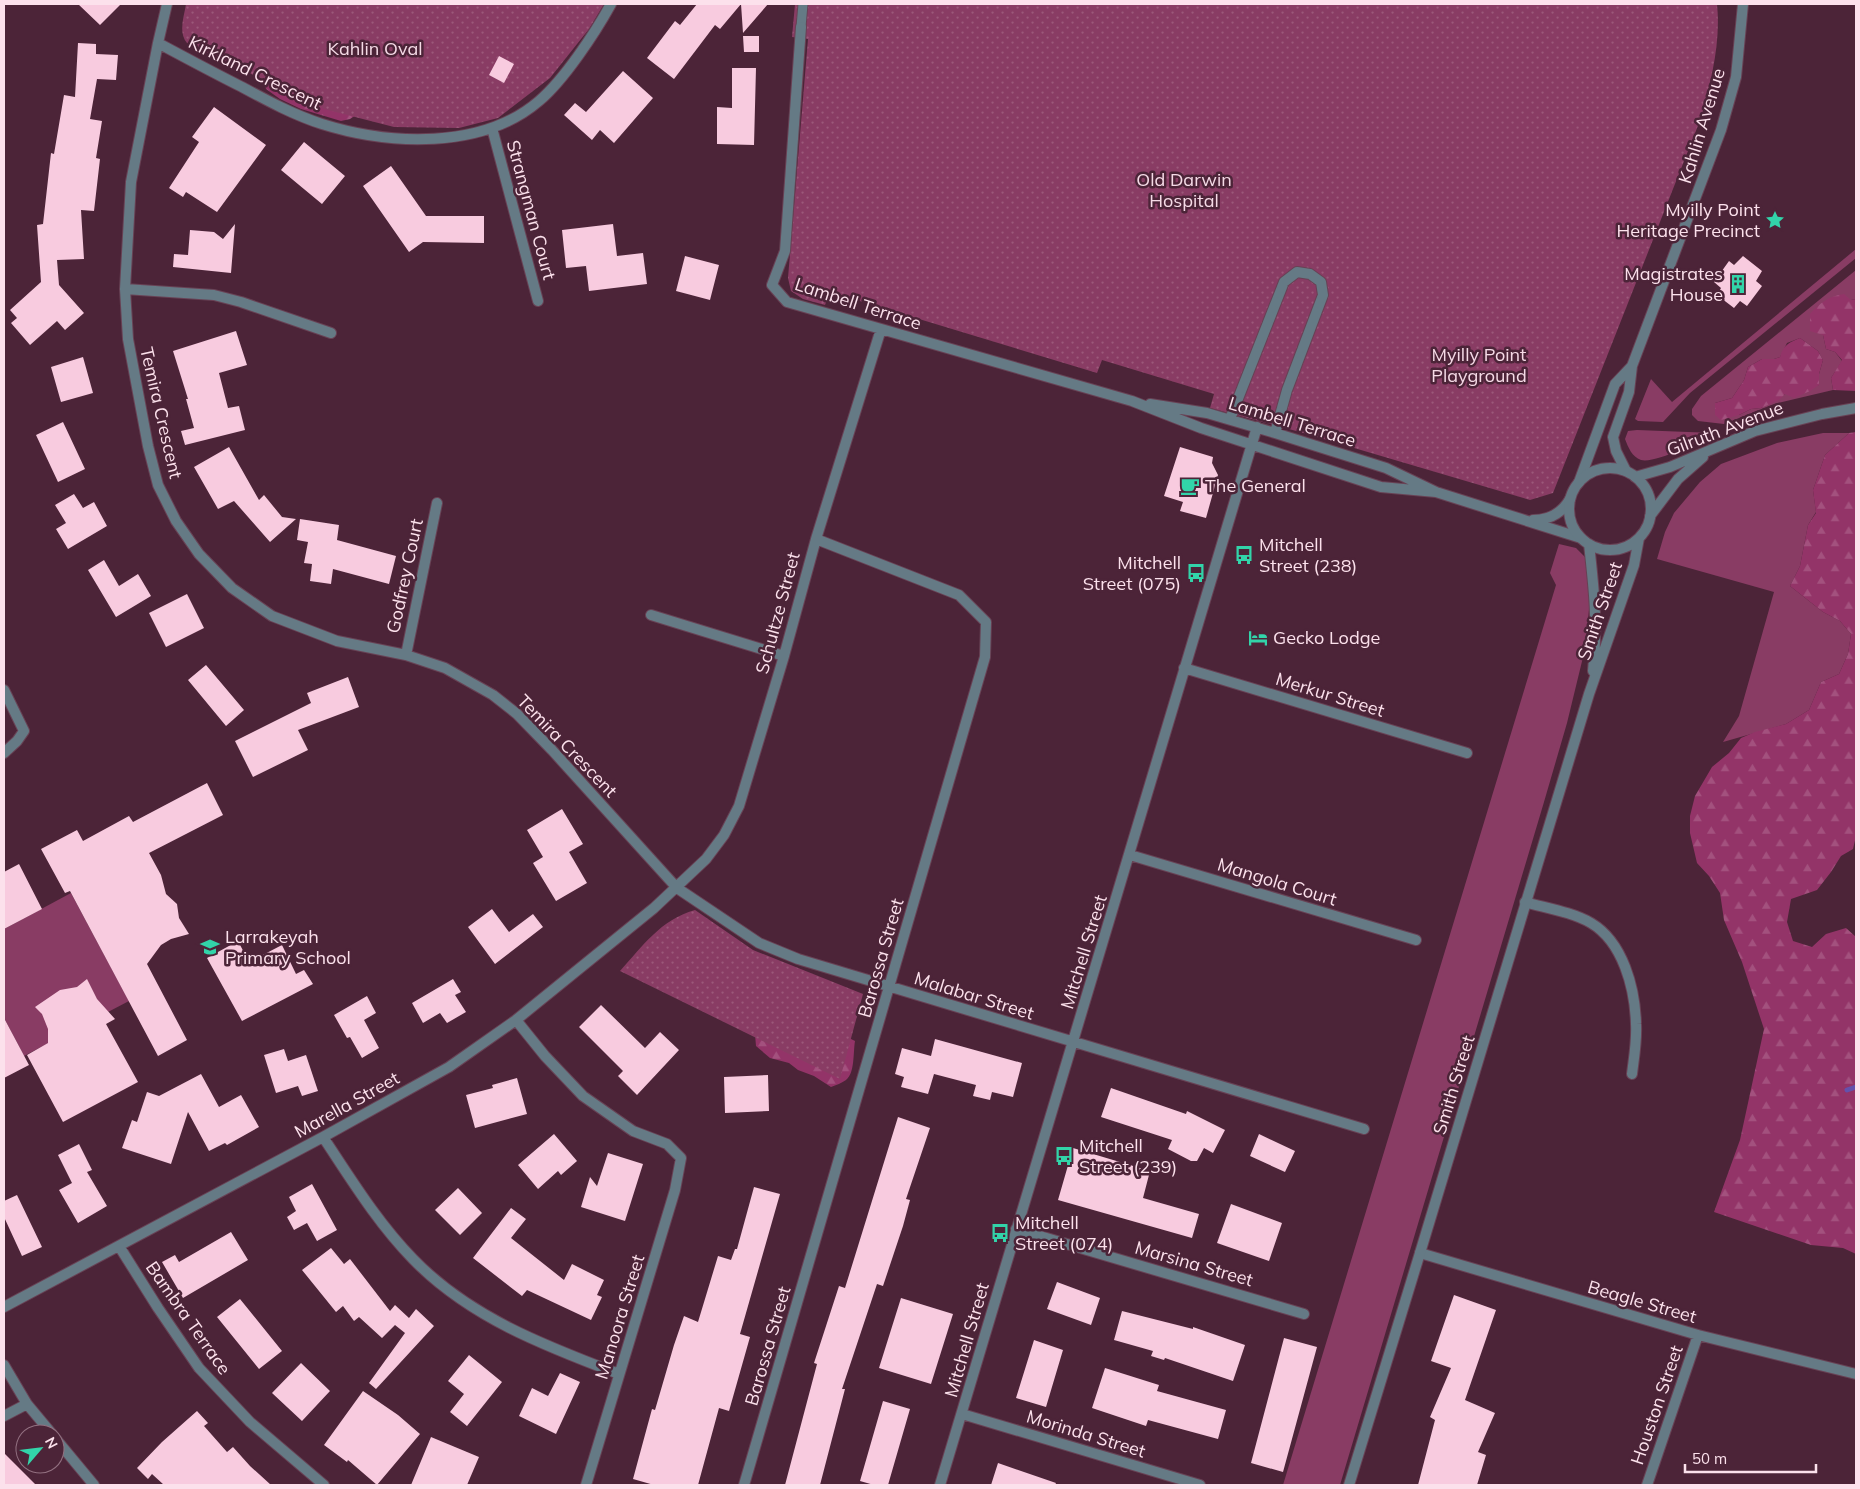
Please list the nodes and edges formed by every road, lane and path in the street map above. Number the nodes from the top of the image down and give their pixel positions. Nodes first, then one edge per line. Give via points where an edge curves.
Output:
1 (167, 4) edge
2 (611, 4) edge
3 (803, 4) edge
4 (1743, 4) edge
5 (801, 27) joint
6 (158, 44) junction
7 (492, 128) junction
8 (125, 289) junction
9 (538, 301) dead end
10 (881, 329) junction
11 (331, 333) dead end
12 (1632, 366) junction
13 (1132, 401) junction
14 (1856, 408) edge
15 (1230, 419) junction
16 (1257, 427) junction
17 (1275, 433) junction
18 (1251, 445) junction
19 (1720, 445) junction
20 (1631, 474) junction
21 (1579, 482) junction
22 (1436, 492) junction
23 (1570, 499) junction
24 (437, 503) dead end
25 (1650, 516) junction
26 (1520, 517) junction
27 (816, 538) junction
28 (1639, 538) junction
29 (1585, 541) junction
30 (650, 615) dead end
31 (406, 655) junction
32 (784, 656) junction
33 (1184, 668) junction
34 (4, 690) edge
35 (1589, 694) junction
36 (4, 753) edge
37 (1467, 753) dead end
38 (1130, 855) junction
39 (676, 888) junction
40 (1525, 902) junction
41 (1416, 940) dead end
42 (890, 988) junction
43 (516, 1020) junction
44 (1073, 1043) junction
45 (1632, 1074) dead end
46 (1364, 1129) dead end
47 (322, 1138) junction
48 (1016, 1229) junction
49 (119, 1246) junction
50 (1420, 1253) junction
51 (4, 1307) edge
52 (1304, 1314) dead end
53 (1698, 1335) junction
54 (4, 1365) edge
55 (619, 1374) junction
56 (1856, 1374) edge
57 (27, 1404) junction
58 (962, 1414) junction
59 (4, 1416) edge
60 (44, 1424) edge
61 (65, 1450) edge
62 (94, 1485) edge
63 (324, 1485) edge
64 (586, 1485) edge
65 (744, 1485) edge
66 (940, 1485) edge
67 (1200, 1485) edge
68 (1349, 1485) edge
69 (1647, 1485) edge

1 - 6 street, Temira Crescent
2 - 7 street, Kirkland Crescent via 564,74 540,101 511,121
3 - 5 lane
4 - 12 street, Kahlin Avenue via 1736,77 1721,130
5 - 10 street, Lambell Terrace via 785,251 772,285 787,302
6 - 7 street, Kirkland Crescent via 266,100 339,128 425,139 465,136
6 - 8 street, Temira Crescent via 131,182
7 - 9 street, Strangman Court
8 - 11 street via 214,295
8 - 31 street, Temira Crescent via 128,339 158,485 176,521 199,554 232,588 272,616 336,641
10 - 13 street, Lambell Terrace
10 - 27 street, Schultze Street
12 - 20 street, Kahlin Avenue via 1629,392 1613,437 1616,451
12 - 21 street, Kahlin Avenue via 1615,384
13 - 15 street, Lambell Terrace
13 - 18 street, Lambell Terrace
14 - 19 street, Gilruth Avenue via 1788,422
15 - 16 street, Lambell Terrace
15 - 17 street via 1284,282 1297,272 1310,274 1321,282 1323,295 1287,390
16 - 17 street, Lambell Terrace
16 - 18 street, Mitchell Street
17 - 22 street, Lambell Terrace via 1386,468
18 - 22 street, Lambell Terrace via 1381,487
18 - 33 street, Mitchell Street
19 - 20 street, Gilruth Avenue via 1670,467
19 - 25 street via 1678,479
20 - 21 street via 1609,468 1599,469
20 - 25 street via 1648,494
21 - 23 street
22 - 26 street, Lambell Terrace
23 - 26 street, Lambell Terrace via 1561,511 1544,520
23 - 29 street via 1571,520
24 - 31 street, Godfrey Court
25 - 28 street
26 - 29 street, Lambell Terrace
27 - 32 street, Schultze Street
27 - 42 street, Barossa Street via 959,595 986,622 985,658
28 - 29 street via 1622,548 1612,549
28 - 35 street, Smith Street via 1634,565
29 - 35 street, Smith Street via 1594,579 1596,626
30 - 32 street
31 - 39 street, Temira Crescent via 446,668 493,695 517,714
32 - 39 street, Schultze Street via 739,806 724,835 706,859
33 - 37 street, Merkur Street
33 - 38 street, Mitchell Street
34 - 36 street via 24,731
35 - 40 street, Smith Street
38 - 41 street, Mangola Court
38 - 44 street, Mitchell Street
39 - 42 street, Malabar Street via 759,944
39 - 43 street, Marella Street
40 - 45 street via 1590,922 1618,949 1628,978 1636,1023
40 - 50 street, Smith Street
42 - 44 street, Malabar Street
42 - 65 street, Barossa Street
43 - 47 street, Marella Street via 449,1067
43 - 55 street, Manoora Street via 584,1096 633,1131 667,1144 681,1158 675,1190
44 - 46 street, Malabar Street
44 - 48 street, Mitchell Street
47 - 49 street, Marella Street
47 - 55 street via 376,1216 413,1259 453,1294 500,1324 560,1352
48 - 52 street, Marsina Street
48 - 58 street, Mitchell Street
49 - 51 street, Marella Street
49 - 63 street, Bambra Terrace via 199,1368 250,1422
50 - 53 street, Beagle Street
50 - 68 street, Smith Street
53 - 56 street, Beagle Street
53 - 69 street, Houston Street
54 - 57 street
55 - 64 street, Manoora Street
57 - 59 street
57 - 60 street
58 - 66 street, Mitchell Street
58 - 67 street, Morinda Street
61 - 62 street

